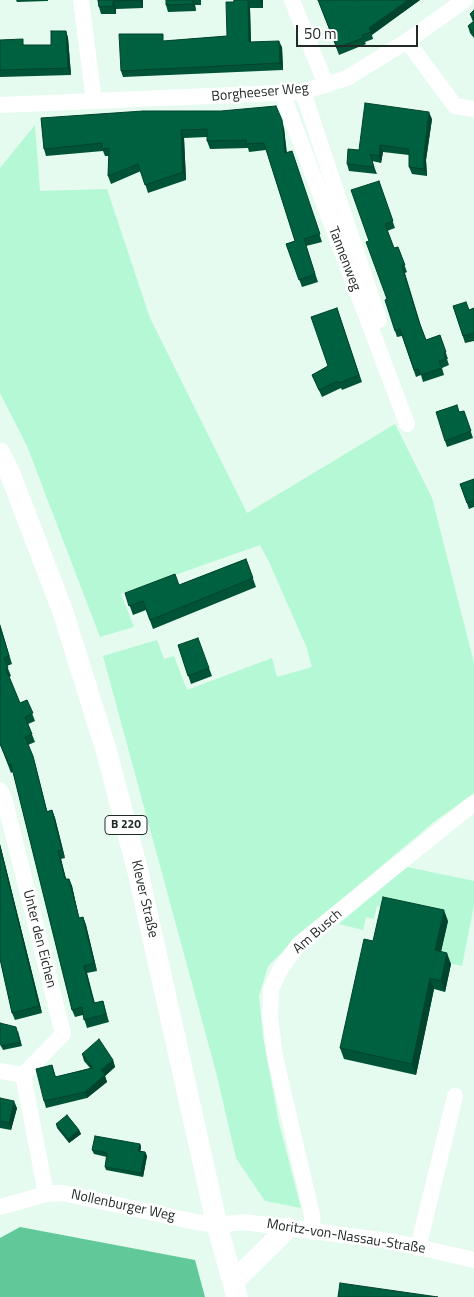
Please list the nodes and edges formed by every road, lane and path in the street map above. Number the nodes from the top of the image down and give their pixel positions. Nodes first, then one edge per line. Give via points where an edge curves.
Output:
1 (81, 0) edge
2 (292, 0) edge
3 (465, 0) edge
4 (407, 41) junction
5 (326, 85) junction
6 (303, 92) junction
7 (282, 93) junction
8 (94, 101) junction
9 (0, 106) edge
10 (474, 109) edge
11 (389, 350) dead end
12 (407, 424) dead end
13 (0, 453) edge
14 (0, 790) edge
15 (474, 803) edge
16 (0, 1071) edge
17 (23, 1075) junction
18 (455, 1096) dead end
19 (46, 1194) junction
20 (0, 1207) edge
21 (217, 1225) junction
22 (288, 1228) junction
23 (313, 1232) junction
24 (418, 1248) junction
25 (474, 1260) edge
26 (235, 1290) edge

1 - 8 street
2 - 5 street
3 - 4 street, Borgheeser Weg
4 - 5 street, Borgheeser Weg via 347,78
4 - 10 street via 456,106
5 - 6 street, Borgheeser Weg
6 - 7 street, Borgheeser Weg
6 - 11 street, Tannenweg
7 - 8 street, Borgheeser Weg
7 - 12 street, Tannenweg
8 - 9 street, Borgheeser Weg
13 - 21 main road, Klever Straße / B 220 via 63,612 107,753 138,872
14 - 17 street, Unter den Eichen via 63,1034
15 - 23 street, Am Busch via 299,944 271,988 270,1016 275,1057 312,1215
16 - 17 street
17 - 19 street
18 - 24 street
19 - 20 street, Nollenburger Weg
19 - 21 street, Nollenburger Weg via 62,1193
21 - 22 street, Moritz-von-Nassau-Straße via 244,1222
21 - 26 main road, Klever Straße / B 220
22 - 23 street, Moritz-von-Nassau-Straße
22 - 26 main road
23 - 24 street, Moritz-von-Nassau-Straße via 396,1242
24 - 25 street, Moritz-von-Nassau-Straße

